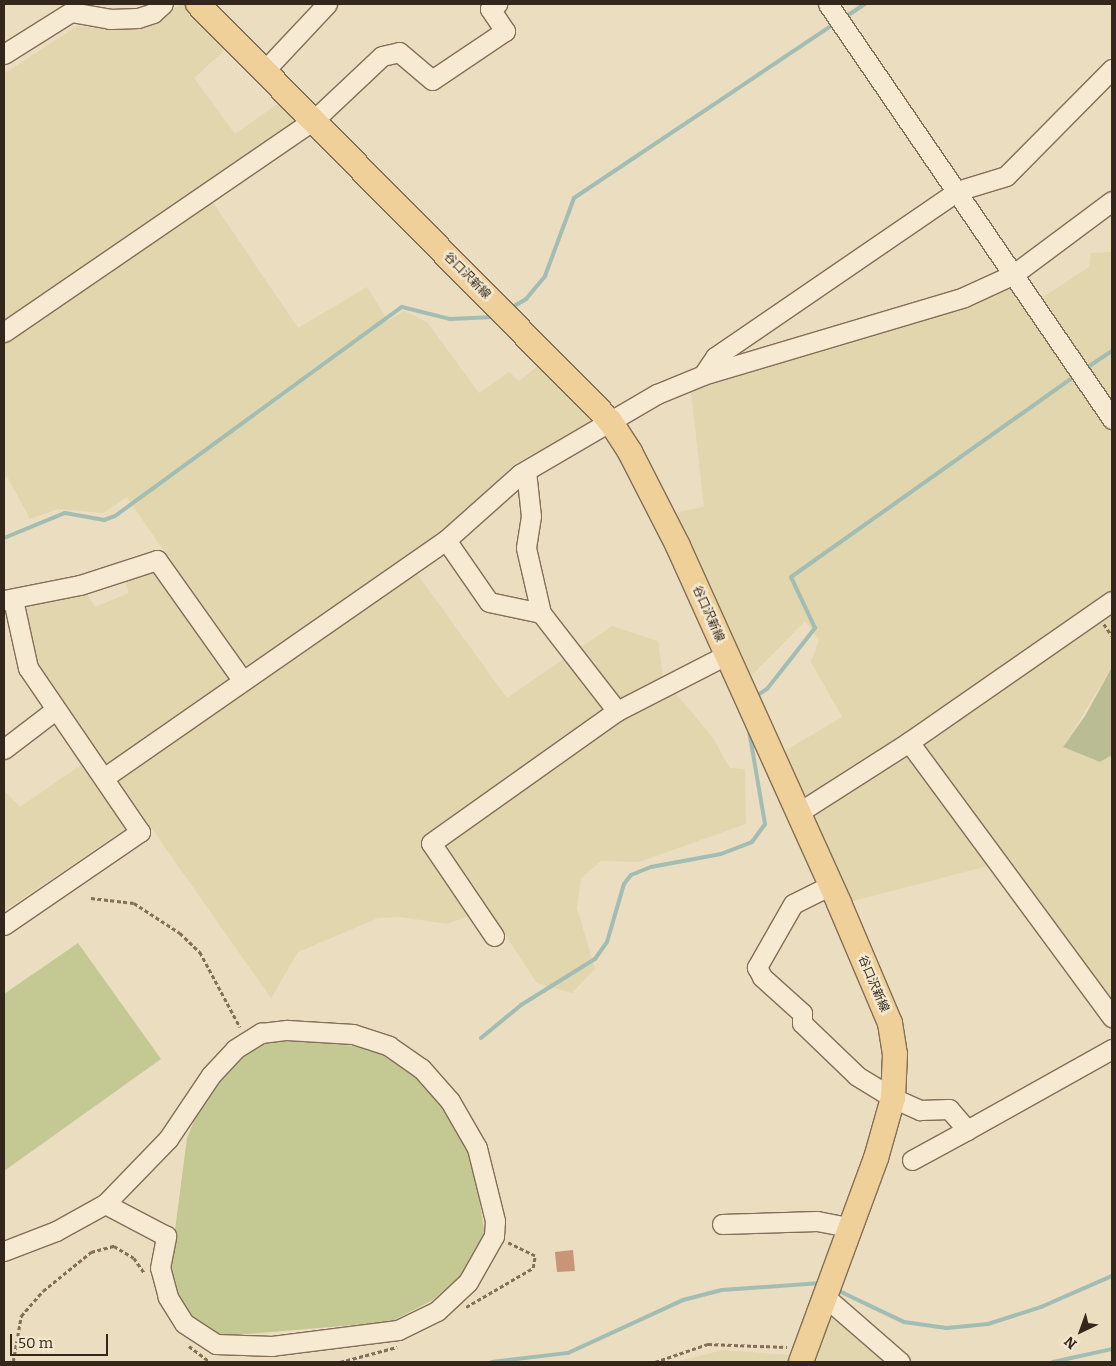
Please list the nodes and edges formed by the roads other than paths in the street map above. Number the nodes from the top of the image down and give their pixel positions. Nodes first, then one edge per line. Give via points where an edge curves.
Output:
1 (163, 4) edge
2 (198, 4) edge
3 (327, 4) edge
4 (497, 4) edge
5 (828, 4) edge
6 (4, 54) edge
7 (1112, 69) edge
8 (264, 71) junction
9 (314, 120) junction
10 (957, 191) junction
11 (1112, 201) edge
12 (1014, 274) junction
13 (4, 332) edge
14 (703, 375) junction
15 (1112, 419) edge
16 (610, 421) junction
17 (526, 471) junction
18 (446, 540) junction
19 (8, 600) edge
20 (1112, 601) edge
21 (541, 613) junction
22 (726, 655) junction
23 (242, 681) junction
24 (55, 710) junction
25 (617, 711) junction
26 (909, 742) junction
27 (4, 749) edge
28 (105, 777) junction
29 (798, 813) junction
30 (831, 885) junction
31 (4, 925) edge
32 (494, 936) dead end
33 (1112, 1017) edge
34 (1112, 1049) edge
35 (893, 1098) junction
36 (967, 1130) junction
37 (912, 1160) dead end
38 (105, 1204) junction
39 (722, 1224) dead end
40 (848, 1227) junction
41 (4, 1251) edge
42 (823, 1295) junction
43 (802, 1356) edge
44 (900, 1362) edge

1 - 6 street via 153,13 138,18 110,19 70,12
2 - 8 main road, 谷口沢新線
3 - 8 street
4 - 9 street via 490,9 504,31 432,80 399,52 382,56
5 - 10 street
7 - 10 street via 1006,176
8 - 9 main road, 谷口沢新線
9 - 13 street
9 - 16 main road, 谷口沢新線
10 - 12 street
10 - 14 street via 715,357
11 - 12 street
12 - 14 street via 964,297
12 - 15 street
14 - 16 street via 657,394
16 - 17 street
16 - 22 main road, 谷口沢新線 via 630,452 678,546
17 - 18 street
17 - 21 street via 531,516 526,548
18 - 21 street via 489,602
18 - 23 street
19 - 23 street via 80,585 157,560
19 - 24 street via 28,668
20 - 26 street
21 - 25 street
22 - 25 street
22 - 29 main road, 谷口沢新線
23 - 28 street
24 - 27 street
24 - 28 street
25 - 32 street via 431,843
26 - 29 street
26 - 33 street
28 - 31 street via 140,832
29 - 30 main road, 谷口沢新線
30 - 35 main road, 谷口沢新線 via 890,1023 895,1054
30 - 35 street via 793,904 757,967 762,977 802,1013 802,1023 836,1056 857,1076
34 - 36 street
35 - 36 street via 920,1110 948,1109
35 - 40 main road, 谷口沢新線 via 876,1158
36 - 37 street
38 - 38 street via 166,1236 160,1268 168,1297 184,1323 216,1344 272,1346 398,1330 437,1311 468,1282 494,1236 495,1221 477,1148 450,1101 422,1068 389,1046 353,1034 287,1030 262,1033 235,1049 211,1075 168,1139
38 - 41 street via 56,1231
39 - 40 street via 817,1221
40 - 42 main road, 谷口沢新線
42 - 43 main road, 谷口沢新線
42 - 44 street

